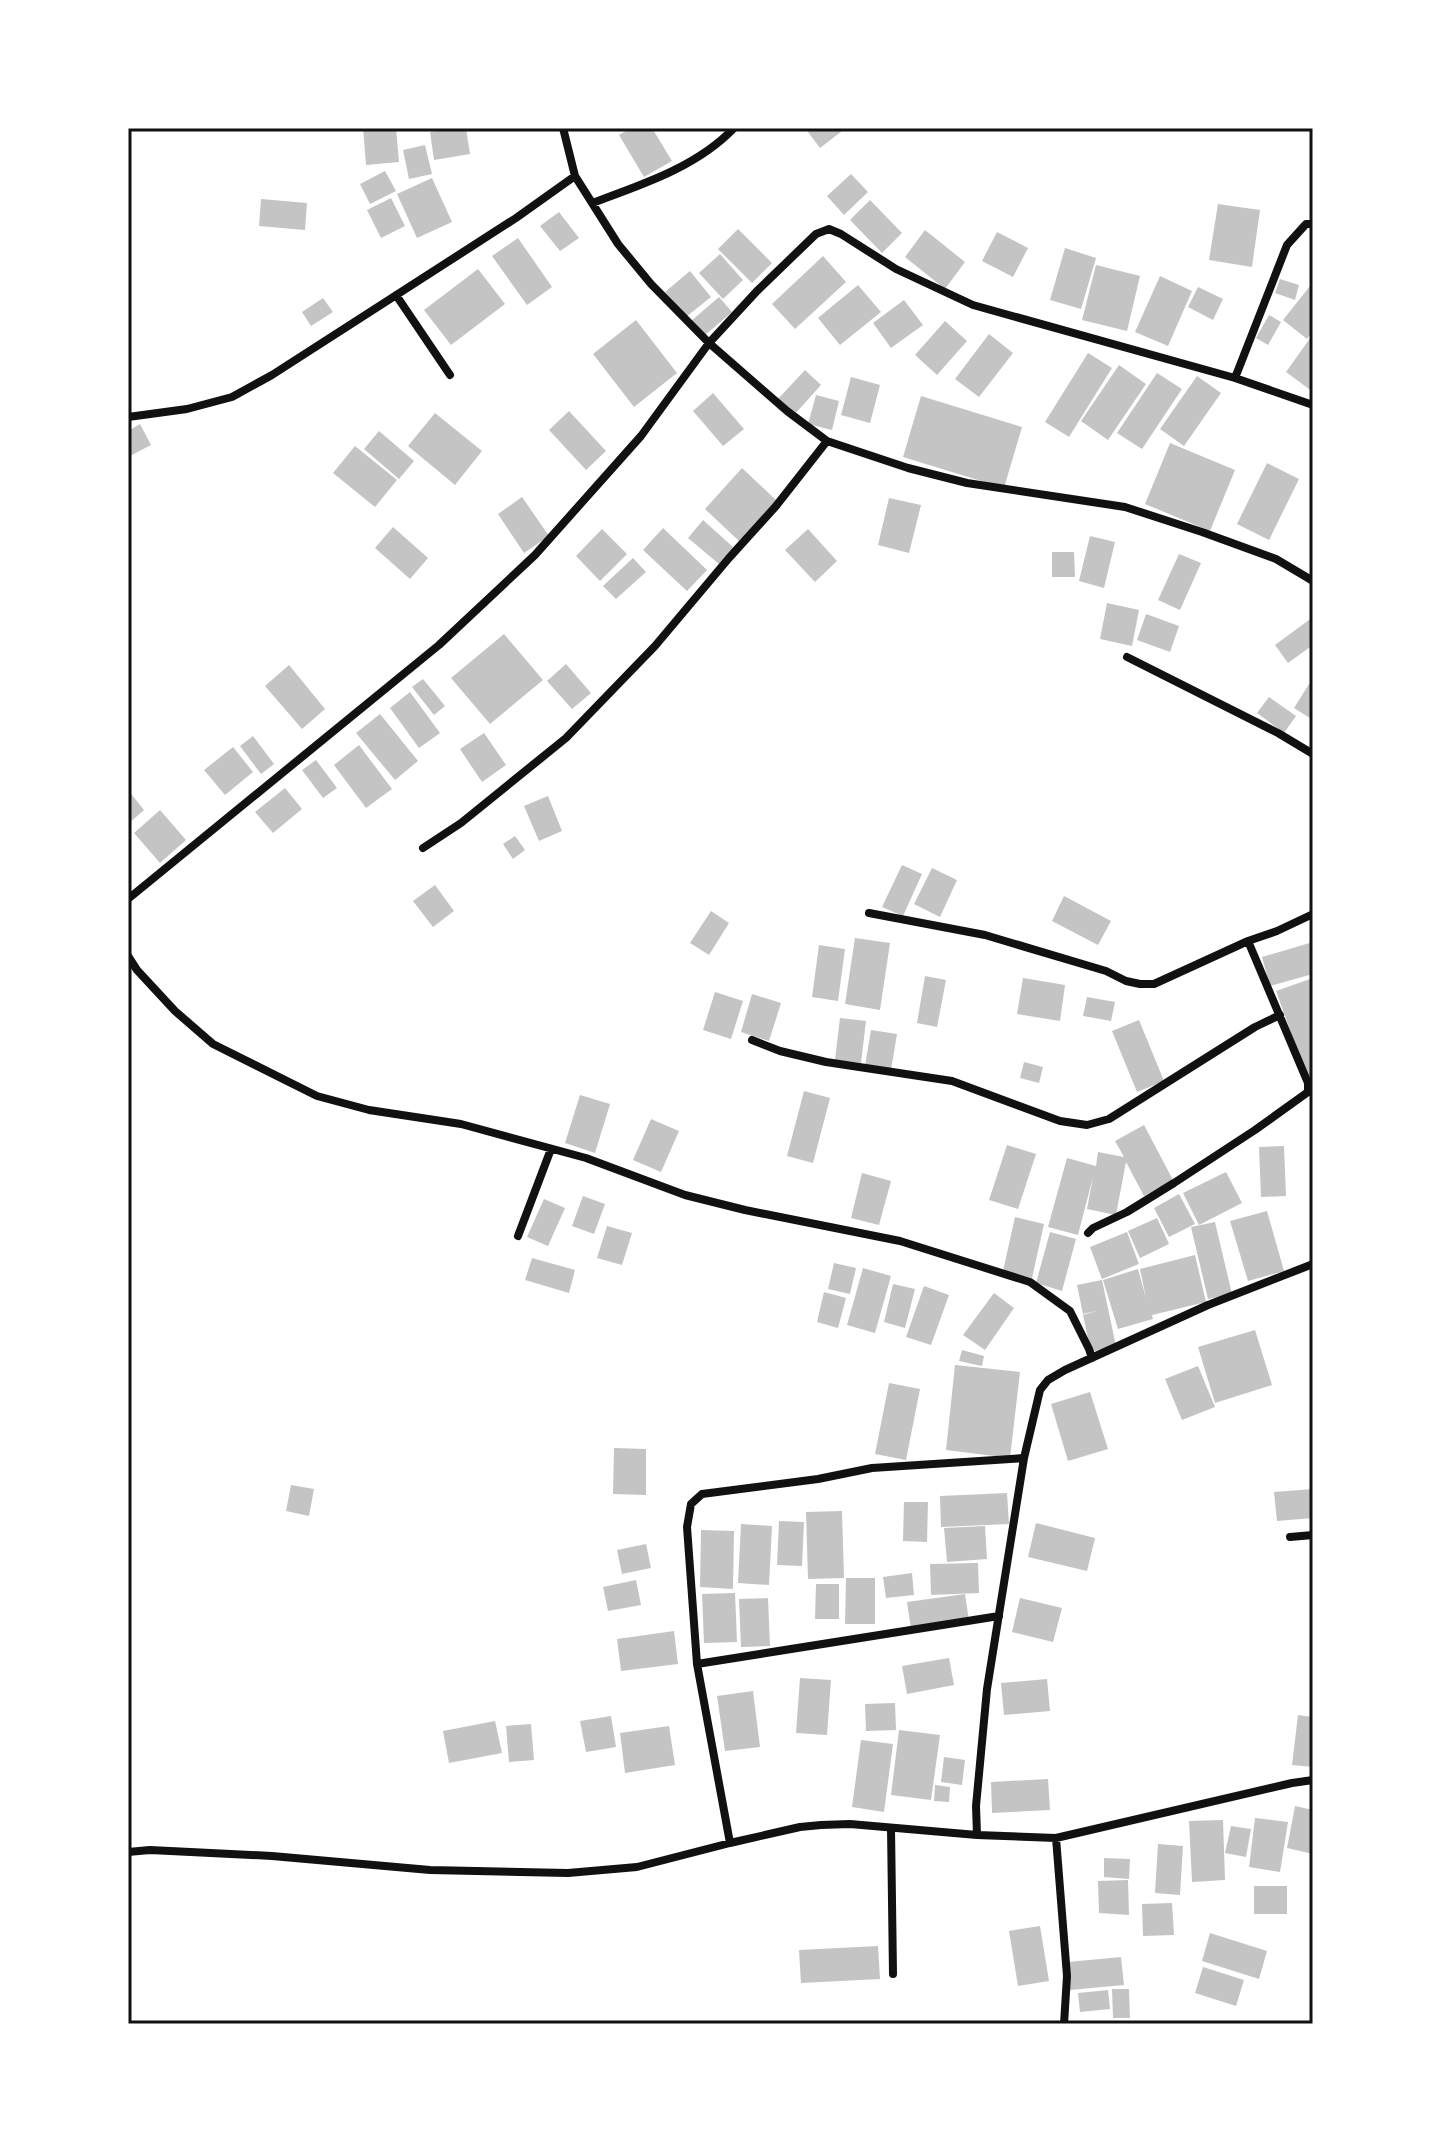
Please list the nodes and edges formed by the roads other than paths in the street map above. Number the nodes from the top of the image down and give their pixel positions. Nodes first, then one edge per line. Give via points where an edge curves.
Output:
1 (563, 128) edge
2 (734, 128) edge
3 (575, 176) junction
4 (592, 203) junction
5 (1313, 224) edge
6 (396, 295) junction
7 (709, 343) junction
8 (450, 375) dead end
9 (1235, 378) junction
10 (1313, 405) edge
11 (128, 417) edge
12 (827, 441) junction
13 (1313, 581) edge
14 (1127, 657) dead end
15 (1313, 754) edge
16 (423, 848) dead end
17 (128, 899) edge
18 (869, 913) dead end
19 (1313, 914) edge
20 (1248, 941) junction
21 (128, 956) edge
22 (1280, 1015) junction
23 (752, 1040) dead end
24 (551, 1149) junction
25 (1088, 1233) dead end
26 (518, 1236) dead end
27 (1313, 1264) edge
28 (1092, 1358) junction
29 (1024, 1458) junction
30 (1313, 1535) edge
31 (1290, 1537) dead end
32 (999, 1616) junction
33 (697, 1664) junction
34 (1313, 1780) edge
35 (891, 1828) junction
36 (977, 1835) junction
37 (1056, 1838) junction
38 (730, 1843) junction
39 (128, 1852) edge
40 (893, 1974) dead end
41 (1064, 2024) edge

1 - 3 street
2 - 4 street via 682,165
3 - 4 street
3 - 6 street
4 - 7 street via 651,284
5 - 9 street via 1306,224 1287,245
6 - 8 street
6 - 11 street via 232,397
7 - 9 street via 816,234 829,229 896,269 973,305
7 - 12 street
7 - 17 street via 641,436 535,555 439,645
9 - 10 street
12 - 13 street via 967,483 1125,507 1276,559
12 - 16 street via 655,646 566,738
14 - 15 street
18 - 20 street via 985,935 1140,984 1154,984
19 - 20 street
20 - 22 street
21 - 24 street via 175,1011 213,1044 317,1096 461,1124
22 - 23 street via 1109,1119 1087,1125 1060,1121 952,1081 826,1062
22 - 25 street via 1308,1092 1198,1168
24 - 26 street
24 - 28 street via 685,1195 900,1241 1030,1282 1070,1311
27 - 28 street
28 - 29 street via 1048,1380 1040,1390
29 - 32 street
29 - 33 street via 872,1468 702,1494 691,1504 687,1527
30 - 31 street
32 - 33 street
32 - 36 street via 987,1689
33 - 38 street
34 - 37 street
35 - 36 street
35 - 38 street via 821,1825
35 - 40 street
36 - 37 street
37 - 41 street via 1067,1976
38 - 39 street via 637,1867 568,1873

